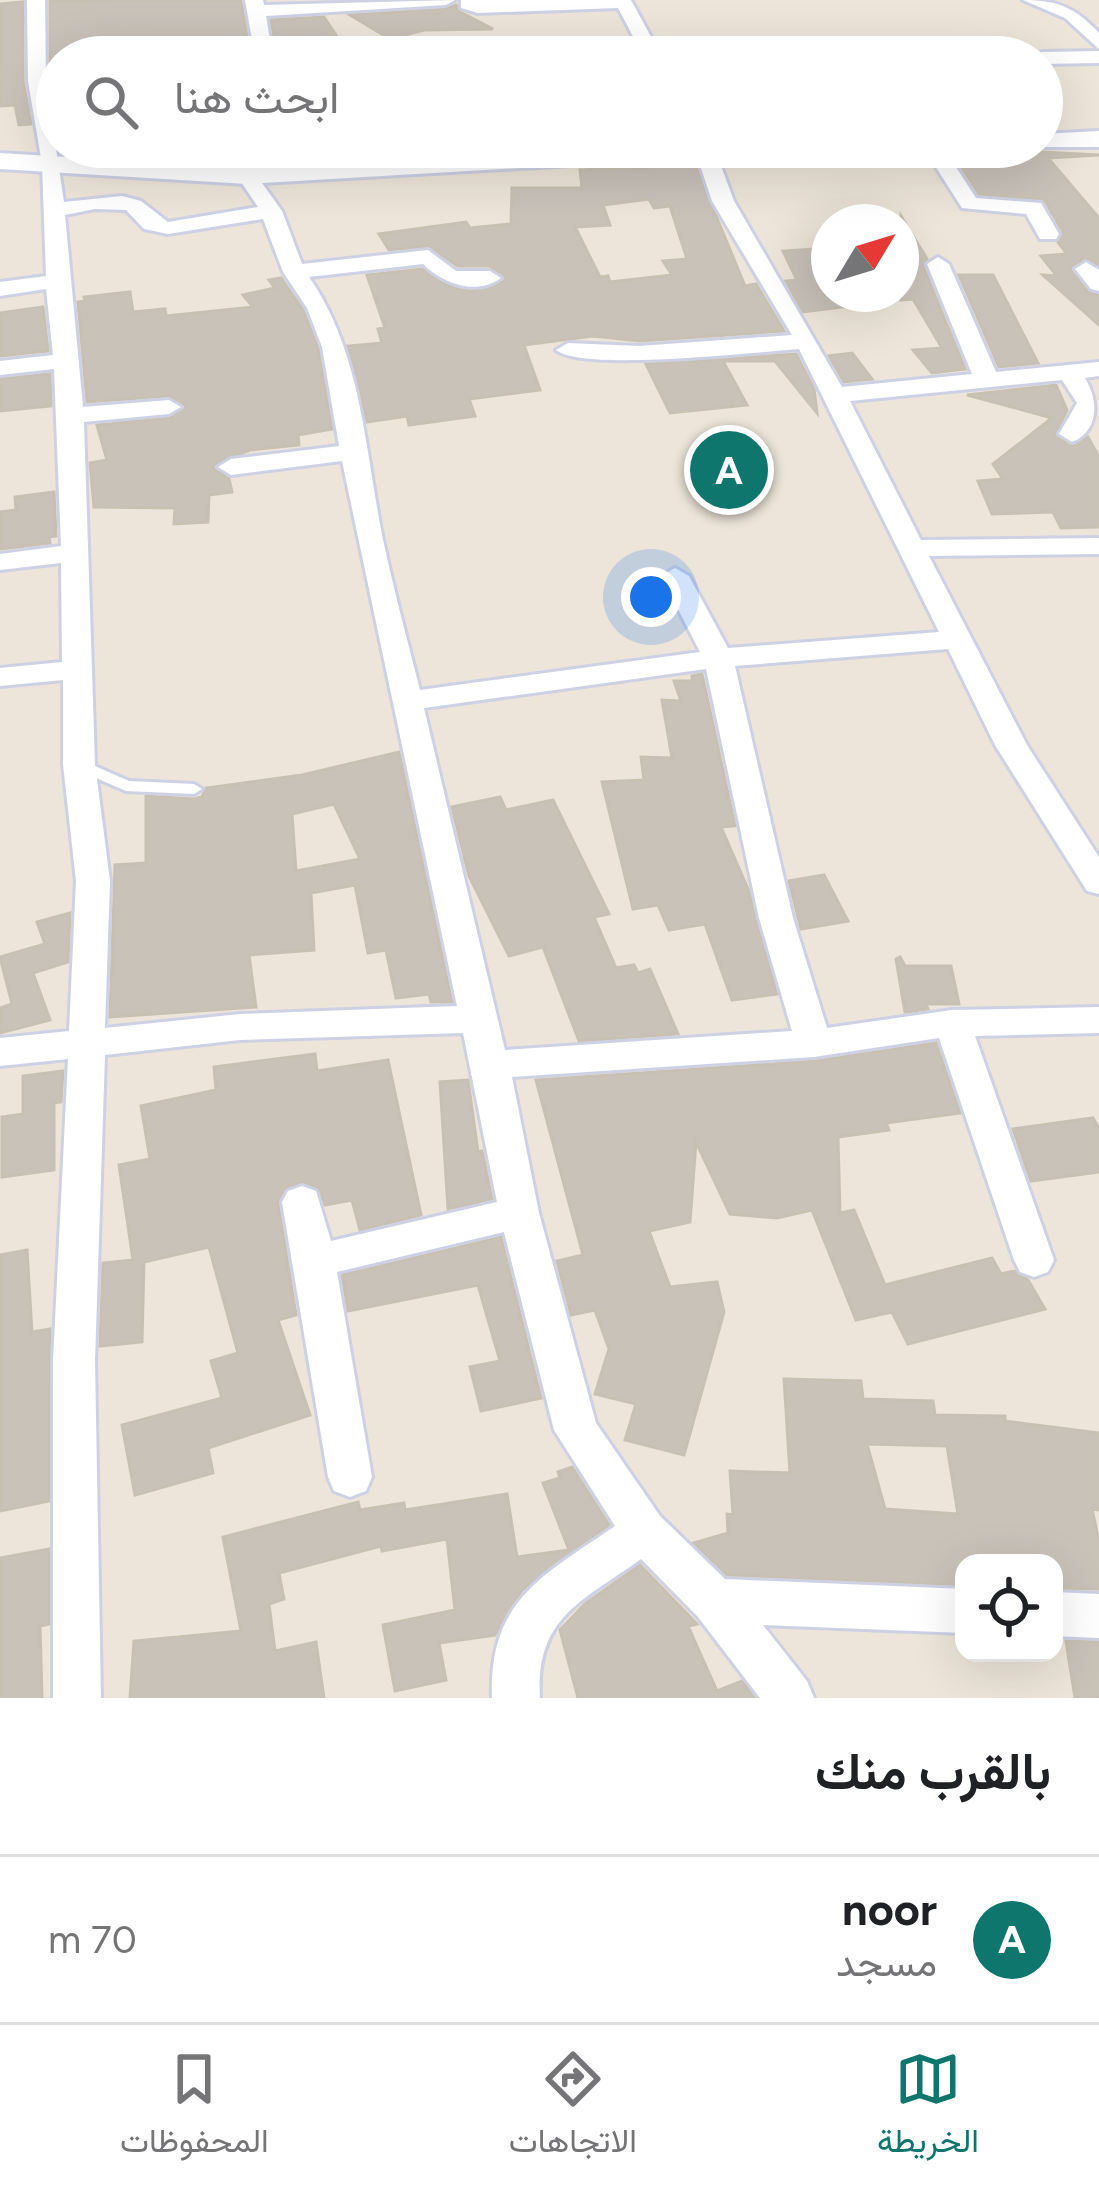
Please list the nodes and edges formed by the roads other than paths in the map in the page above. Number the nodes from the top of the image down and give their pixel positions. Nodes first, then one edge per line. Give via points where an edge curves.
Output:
1 (36, 0) edge
2 (446, 0) edge
3 (471, 0) edge
4 (1032, 0) edge
5 (623, 1) edge
6 (255, 5) edge
7 (1092, 5) dead end
8 (1071, 14) junction
9 (36, 36) edge
10 (260, 36) edge
11 (642, 36) edge
12 (1099, 44) edge
13 (1099, 57) edge
14 (1063, 58) edge
15 (1099, 139) edge
16 (1063, 141) edge
17 (0, 161) edge
18 (36, 163) edge
19 (52, 168) edge
20 (251, 168) edge
21 (712, 168) edge
22 (947, 168) edge
23 (1019, 180) dead end
24 (1033, 208) junction
25 (53, 210) junction
26 (271, 211) junction
27 (1048, 234) dead end
28 (938, 265) dead end
29 (294, 272) junction
30 (490, 278) dead end
31 (57, 280) junction
32 (0, 289) edge
33 (807, 341) junction
34 (568, 350) dead end
35 (639, 353) junction
36 (66, 361) junction
37 (0, 368) edge
38 (1099, 369) edge
39 (1069, 372) junction
40 (987, 380) junction
41 (627, 384) dead end
42 (835, 395) junction
43 (170, 407) dead end
44 (70, 416) junction
45 (1072, 434) dead end
46 (351, 452) junction
47 (231, 467) dead end
48 (1099, 546) edge
49 (910, 548) junction
50 (76, 554) junction
51 (0, 562) edge
52 (675, 576) dead end
53 (961, 639) junction
54 (718, 658) junction
55 (77, 670) junction
56 (0, 677) edge
57 (407, 701) junction
58 (79, 764) junction
59 (194, 790) dead end
60 (1099, 884) edge
61 (477, 1018) junction
62 (1099, 1019) edge
63 (952, 1023) junction
64 (85, 1042) junction
65 (814, 1043) junction
66 (0, 1052) edge
67 (491, 1065) junction
68 (302, 1202) dead end
69 (519, 1213) junction
70 (1034, 1260) dead end
71 (315, 1262) junction
72 (350, 1477) dead end
73 (644, 1531) junction
74 (715, 1601) junction
75 (955, 1611) edge
76 (1063, 1614) edge
77 (1099, 1616) edge
78 (77, 1698) edge
79 (516, 1698) edge
80 (790, 1698) edge

1 - 9 street
2 - 6 street
3 - 5 street via 466,4 478,8
4 - 8 street
5 - 11 street
6 - 10 street
7 - 8 street
8 - 12 street
13 - 14 street
15 - 16 main road
17 - 18 main road
19 - 25 street
20 - 26 street
21 - 33 street
22 - 24 street via 970,204
23 - 24 street
24 - 27 street
25 - 26 street via 128,201 168,228
25 - 31 street
26 - 29 street
28 - 40 street
29 - 30 street via 428,257 450,278
29 - 46 street via 334,347
31 - 32 street
31 - 36 street
33 - 35 street
33 - 42 street
34 - 35 street
35 - 41 street
36 - 37 street
36 - 44 street
38 - 39 street
39 - 40 street
39 - 45 street via 1089,403
40 - 42 street
42 - 49 street
43 - 44 street
44 - 50 street
46 - 47 street
46 - 57 street
48 - 49 street
49 - 53 street
50 - 51 street
50 - 55 street
52 - 54 street
53 - 54 street
53 - 60 street via 1011,746
54 - 57 street
54 - 65 street via 776,918
55 - 56 street
55 - 58 street
57 - 61 street
58 - 59 lane via 126,787
58 - 64 street via 93,880
61 - 64 street
61 - 67 street
62 - 63 street
63 - 65 street
63 - 70 street
64 - 66 street
64 - 78 street via 74,1361
65 - 67 street
67 - 69 street
68 - 71 street
69 - 71 street
69 - 73 street via 576,1430
71 - 72 street
73 - 74 street
73 - 79 street via 525,1623 511,1669
74 - 75 street
74 - 80 street
76 - 77 street

